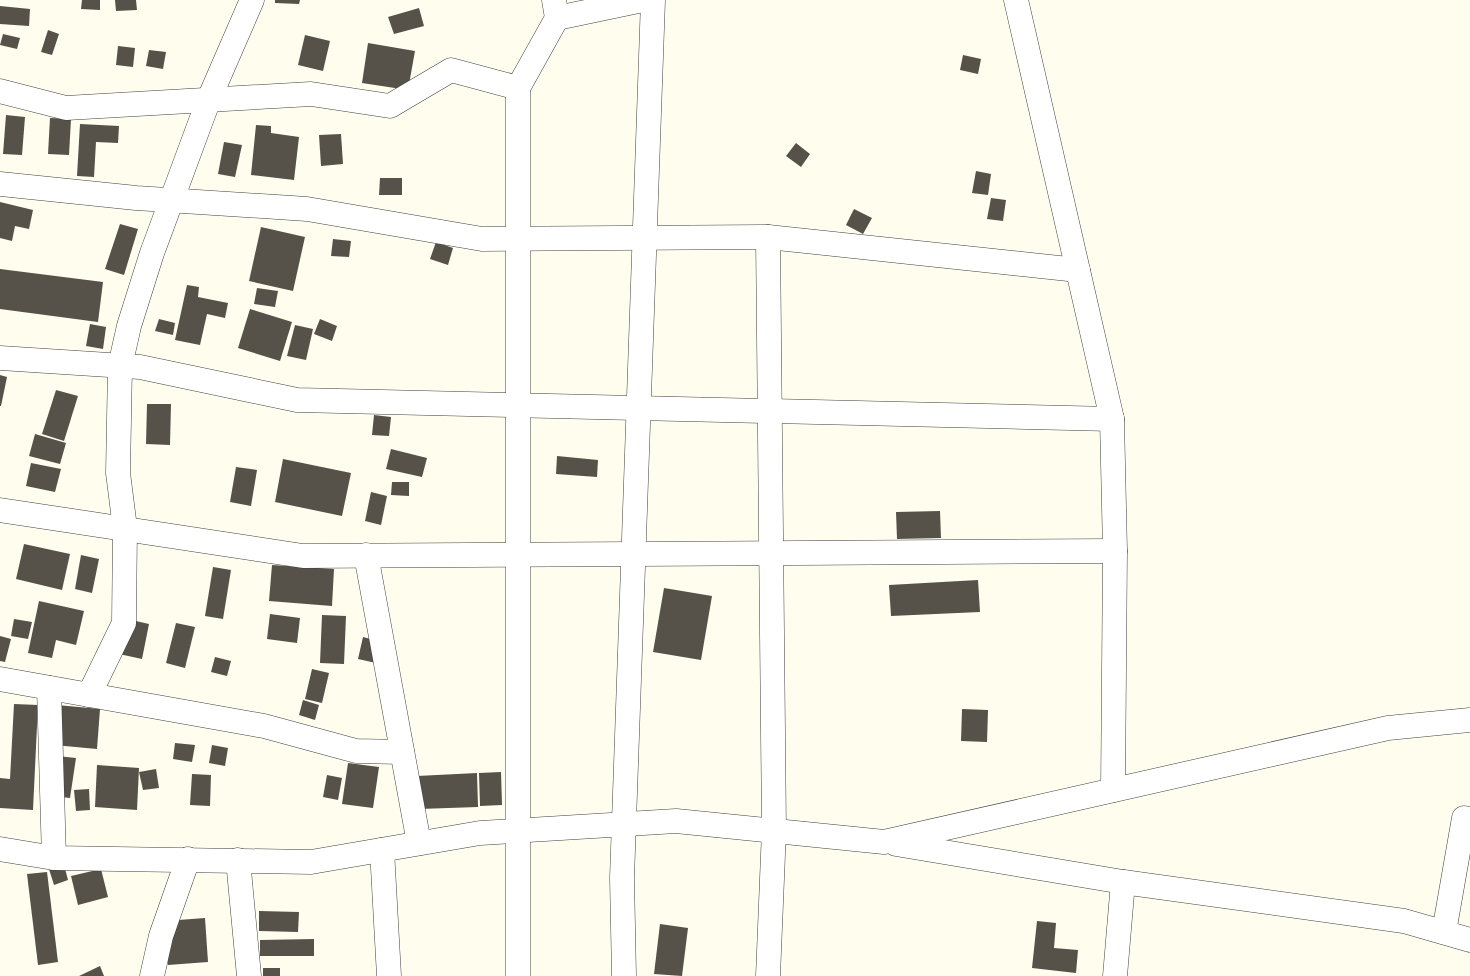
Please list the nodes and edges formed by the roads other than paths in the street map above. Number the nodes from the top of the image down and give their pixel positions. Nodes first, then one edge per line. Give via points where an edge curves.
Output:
1 (252, 0) edge
2 (643, 0) edge
3 (653, 0) edge
4 (1016, 0) edge
5 (554, 6) edge
6 (518, 88) junction
7 (0, 91) edge
8 (209, 99) junction
9 (0, 184) edge
10 (172, 200) junction
11 (768, 237) junction
12 (643, 238) junction
13 (518, 239) junction
14 (1078, 270) junction
15 (0, 358) edge
16 (120, 366) junction
17 (518, 405) junction
18 (638, 408) junction
19 (770, 411) junction
20 (1112, 419) junction
21 (0, 510) edge
22 (126, 528) junction
23 (1115, 551) junction
24 (771, 553) junction
25 (518, 554) junction
26 (633, 554) junction
27 (366, 555) junction
28 (0, 679) edge
29 (49, 688) junction
30 (89, 695) junction
31 (1470, 720) edge
32 (402, 752) junction
33 (1113, 790) junction
34 (1470, 819) edge
35 (624, 824) junction
36 (774, 830) junction
37 (518, 831) junction
38 (884, 842) junction
39 (419, 843) junction
40 (0, 849) edge
41 (382, 850) junction
42 (54, 858) junction
43 (188, 859) junction
44 (238, 860) junction
45 (1123, 882) junction
46 (1444, 932) junction
47 (1470, 940) edge
48 (152, 976) edge
49 (249, 976) edge
50 (388, 976) edge
51 (518, 976) edge
52 (624, 976) edge
53 (768, 976) edge
54 (1115, 976) edge

1 - 8 street
2 - 5 street
3 - 12 street
4 - 14 street
5 - 6 street
6 - 8 street via 451,70 390,106 311,94
6 - 13 street
7 - 8 street via 66,108
8 - 10 street
9 - 10 street
10 - 13 street via 307,209 482,239
10 - 16 street via 144,280
11 - 12 street
11 - 14 street
11 - 19 street
12 - 13 street
12 - 18 street
13 - 17 street
14 - 20 street
15 - 16 street
16 - 17 street via 140,367 297,400
16 - 22 street via 118,473
17 - 18 street
17 - 25 street
18 - 19 street
18 - 26 street
19 - 20 street
19 - 24 street
20 - 23 street
21 - 22 street
22 - 27 street via 303,556
22 - 30 street via 124,623
23 - 24 street
23 - 33 street
24 - 26 street
24 - 36 street
25 - 26 street
25 - 27 street
25 - 37 street
26 - 35 street
27 - 32 street
28 - 29 street
29 - 30 street
29 - 42 street
30 - 32 street via 264,726 356,751
31 - 33 street via 1388,728
32 - 39 street
33 - 38 street
34 - 46 street via 1464,818
35 - 36 street via 676,821
35 - 37 street
35 - 52 street
36 - 38 street
36 - 53 street
37 - 39 street via 480,833
37 - 51 street
38 - 45 street
39 - 41 street
40 - 42 street
41 - 44 street via 311,862
41 - 50 street
42 - 43 street
43 - 44 street
43 - 48 street via 160,936
44 - 49 street
45 - 46 street via 1404,921
45 - 54 street
46 - 47 street

